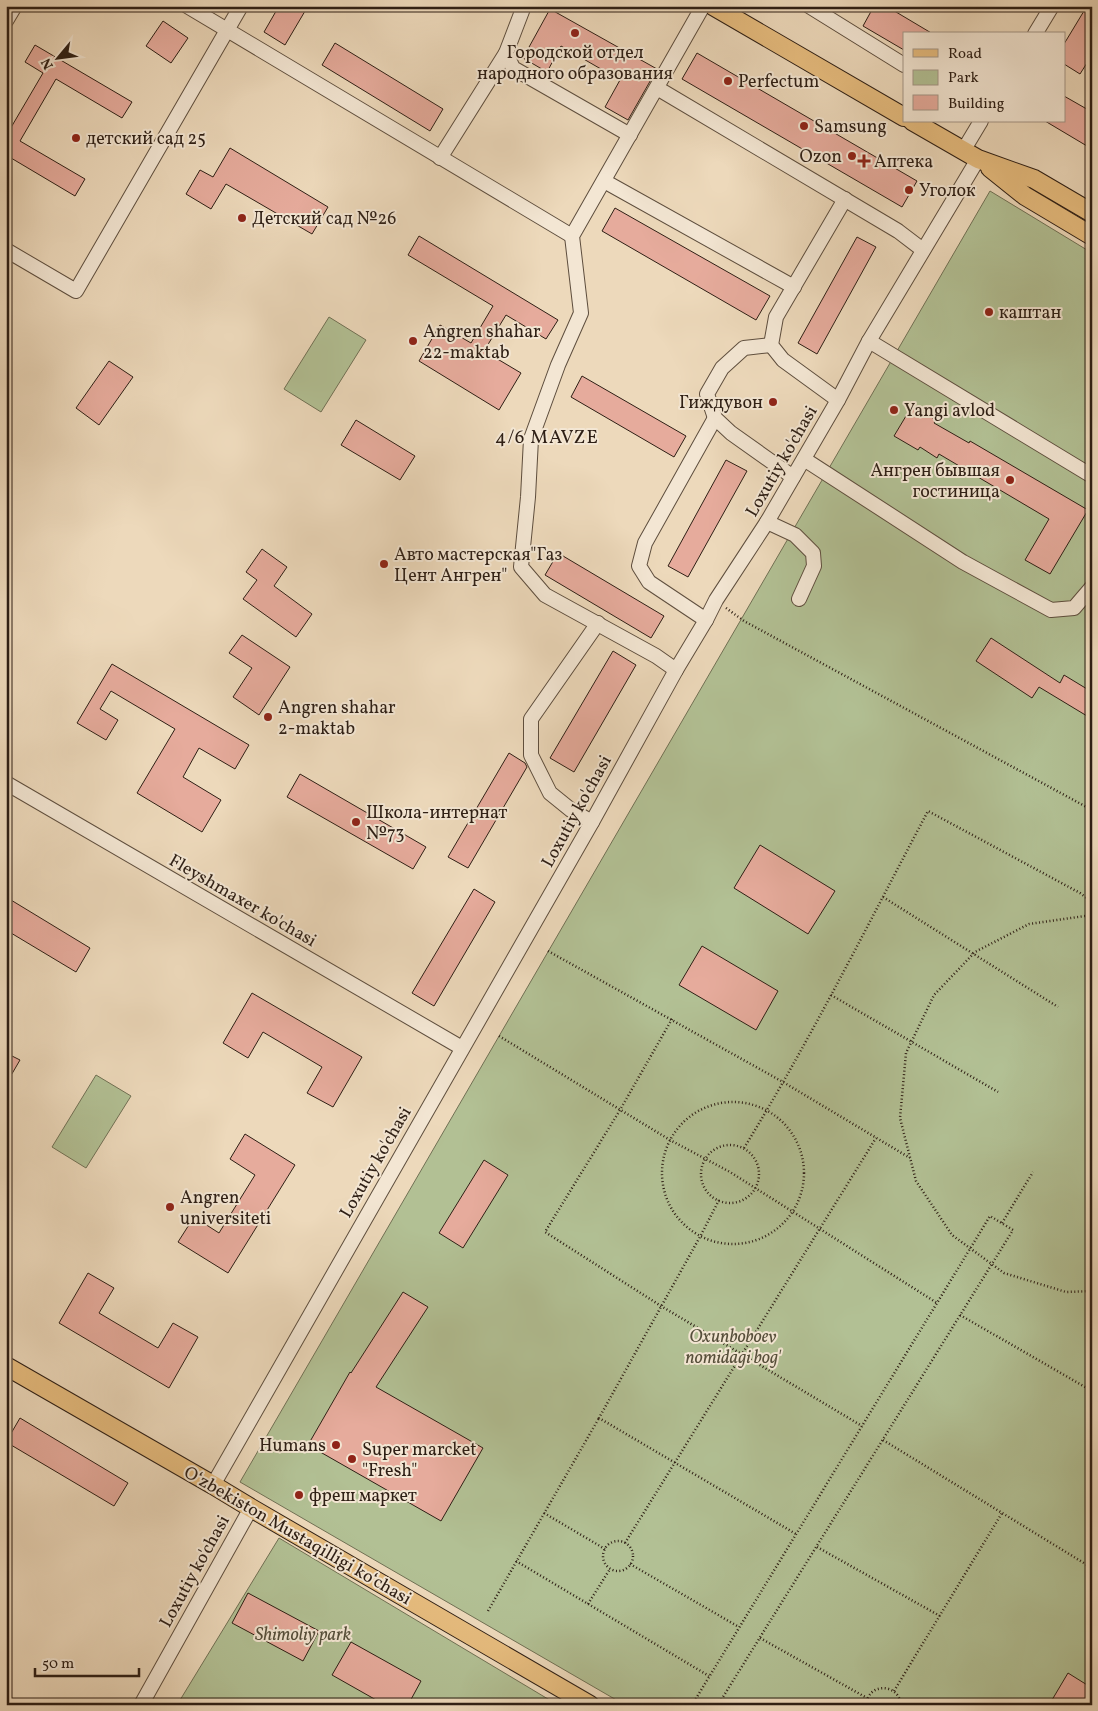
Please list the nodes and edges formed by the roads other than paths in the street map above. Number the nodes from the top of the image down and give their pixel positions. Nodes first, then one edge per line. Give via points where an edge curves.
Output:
1 (15, 6) edge
2 (186, 6) edge
3 (241, 6) edge
4 (703, 6) edge
5 (713, 6) edge
6 (809, 6) edge
7 (1052, 6) edge
8 (521, 7) edge
9 (6, 21) edge
10 (227, 30) junction
11 (1036, 32) edge
12 (506, 53) junction
13 (903, 64) edge
14 (657, 88) junction
15 (903, 116) edge
16 (914, 122) edge
17 (981, 122) edge
18 (630, 135) junction
19 (970, 155) junction
20 (440, 158) junction
21 (604, 180) junction
22 (845, 199) junction
23 (1092, 213) edge
24 (572, 236) junction
25 (1092, 236) edge
26 (6, 250) edge
27 (924, 250) junction
28 (794, 287) junction
29 (869, 342) junction
30 (771, 345) junction
31 (838, 400) junction
32 (715, 418) junction
33 (804, 459) junction
34 (793, 476) junction
35 (1092, 476) edge
36 (767, 522) junction
37 (1092, 587) edge
38 (799, 599) dead end
39 (706, 620) junction
40 (598, 624) junction
41 (676, 670) junction
42 (6, 784) edge
43 (592, 822) junction
44 (462, 1048) junction
45 (6, 1366) edge
46 (213, 1484) junction
47 (251, 1508) junction
48 (141, 1705) edge
49 (590, 1705) edge

1 - 9 street
2 - 10 street
3 - 10 street
4 - 14 street
5 - 15 main road
6 - 13 street
7 - 11 street
8 - 12 street
10 - 20 street
10 - 26 street via 76,291
12 - 18 street via 514,68
12 - 20 street
14 - 18 street
14 - 22 street
16 - 19 main road
17 - 19 street, Loxutiy ko'chasi
18 - 21 street
19 - 23 main road via 1034,179
19 - 25 main road via 1025,196
19 - 27 street, Loxutiy ko'chasi
20 - 24 street
21 - 24 street
21 - 28 street
22 - 27 street
22 - 28 street
24 - 40 street via 581,314 531,439 521,567 545,595
27 - 29 street, Loxutiy ko'chasi
28 - 30 street via 776,317
29 - 31 street, Loxutiy ko'chasi
29 - 35 street
30 - 31 street via 783,360
30 - 32 street via 744,348 722,368 707,394
31 - 33 street, Loxutiy ko'chasi
32 - 34 street
32 - 39 street via 645,543 639,566 649,582
33 - 34 street, Loxutiy ko'chasi
33 - 37 street via 963,562 1051,610 1074,608
34 - 36 street, Loxutiy ko'chasi
36 - 38 street via 795,535 813,553 814,566
36 - 39 street, Loxutiy ko'chasi
39 - 41 street, Loxutiy ko'chasi
40 - 41 street
40 - 43 street via 530,719 531,755 550,793
41 - 43 street, Loxutiy ko'chasi
42 - 44 street, Fleyshmaxer ko'chasi
43 - 44 street, Loxutiy ko'chasi
44 - 46 street, Loxutiy ko'chasi
45 - 46 main road, O‘zbekiston Mustaqilligi ko‘chasi
46 - 47 main road, O‘zbekiston Mustaqilligi ko‘chasi
47 - 48 street, Loxutiy ko'chasi
47 - 49 main road, O‘zbekiston Mustaqilligi ko‘chasi

